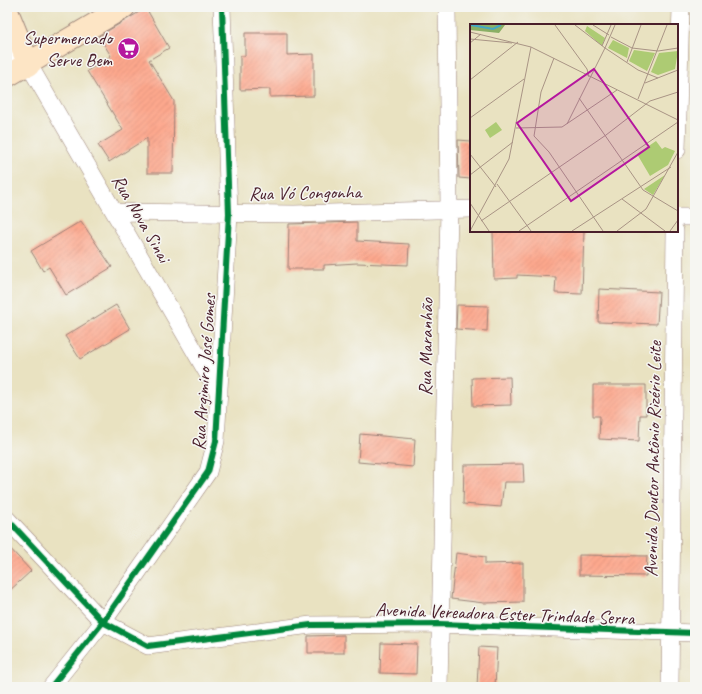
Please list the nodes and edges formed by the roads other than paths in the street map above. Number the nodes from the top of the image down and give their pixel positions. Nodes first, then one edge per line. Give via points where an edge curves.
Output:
1 (124, 7) edge
2 (222, 7) edge
3 (447, 7) edge
4 (681, 7) edge
5 (7, 10) edge
6 (7, 57) edge
7 (29, 65) junction
8 (7, 76) edge
9 (678, 114) edge
10 (449, 209) junction
11 (470, 209) edge
12 (115, 212) junction
13 (229, 214) junction
14 (678, 217) edge
15 (695, 217) edge
16 (675, 232) edge
17 (219, 393) junction
18 (7, 519) edge
19 (103, 622) junction
20 (439, 624) junction
21 (671, 633) junction
22 (695, 633) edge
23 (51, 687) edge
24 (439, 687) edge
25 (670, 687) edge

1 - 7 street
2 - 13 street, Rua Argimiro José Gomes
3 - 10 street, Rua Maranhão
4 - 9 street
5 - 7 street
6 - 7 street
7 - 8 street
7 - 12 street, Rua Nova Sinai
10 - 11 street, Rua Vó Congonha
10 - 13 street, Rua Vó Congonha
10 - 20 street, Rua Maranhão
12 - 13 street, Rua Vó Congonha
12 - 17 street, Rua Nova Sinai
13 - 17 street, Rua Argimiro José Gomes
14 - 15 street
16 - 21 street, Avenida Doutor Antônio Rizério Leite
17 - 19 street, Rua Argimiro José Gomes via 216,441 208,472
18 - 19 street, Avenida Vereadora Ester Trindade Serra
19 - 20 street, Avenida Vereadora Ester Trindade Serra via 148,646 311,625
19 - 23 street, Rua Argimiro José Gomes
20 - 21 street, Avenida Vereadora Ester Trindade Serra
20 - 24 street, Rua Maranhão
21 - 22 street, Avenida Vereadora Ester Trindade Serra
21 - 25 street, Avenida Doutor Antônio Rizério Leite

